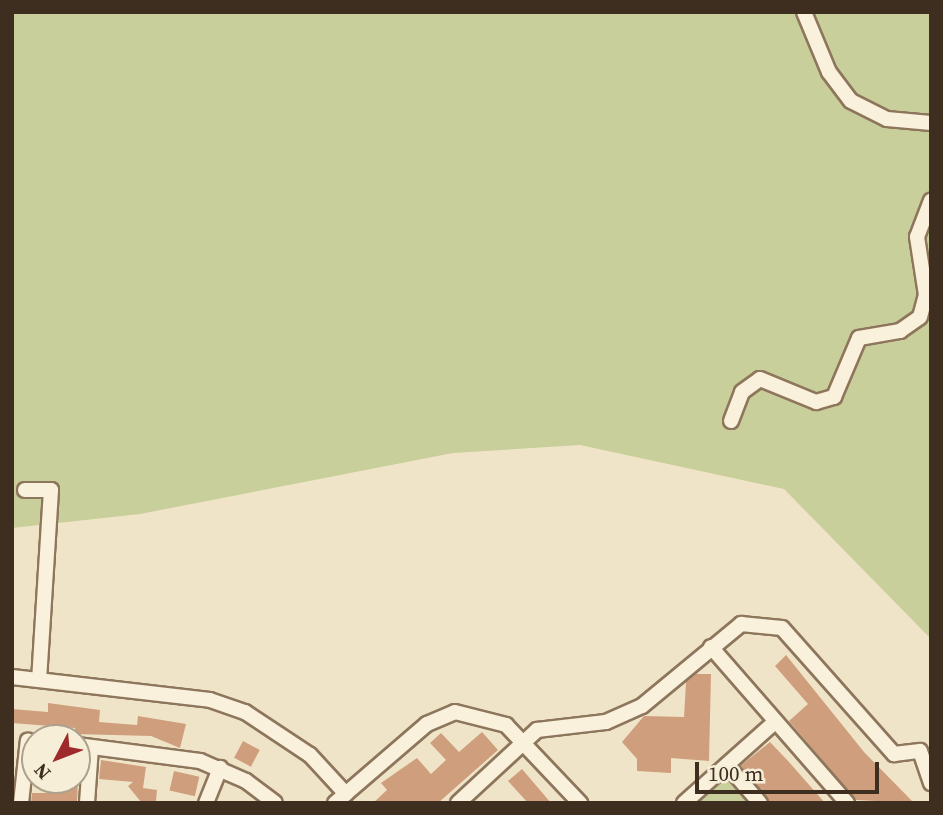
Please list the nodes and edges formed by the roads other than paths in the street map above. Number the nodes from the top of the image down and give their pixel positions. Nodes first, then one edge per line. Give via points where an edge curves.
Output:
1 (804, 12) edge
2 (931, 123) edge
3 (931, 201) edge
4 (731, 421) dead end
5 (25, 490) dead end
6 (711, 647) junction
7 (12, 677) edge
8 (39, 679) junction
9 (775, 722) junction
10 (526, 740) junction
11 (91, 747) edge
12 (727, 765) junction
13 (220, 768) junction
14 (931, 783) edge
15 (340, 798) edge
16 (468, 799) edge
17 (206, 803) edge
18 (275, 803) edge
19 (580, 803) edge
20 (684, 803) edge
21 (760, 803) edge
22 (848, 803) edge

1 - 2 street via 829,72 850,101 887,119
3 - 4 street via 917,237 926,295 919,317 900,331 859,338 834,397 816,402 760,379 742,392
5 - 8 street via 51,490
6 - 9 street
6 - 10 street via 642,706 606,722 537,730
6 - 14 street via 741,624 782,628 894,754 920,751
7 - 8 street
8 - 15 street via 210,700 245,712 310,755
9 - 12 street
9 - 22 street
10 - 15 street via 480,714 455,712 427,724
10 - 16 street
10 - 19 street
11 - 13 street via 153,752
12 - 20 street
12 - 21 street
13 - 17 street
13 - 18 street

